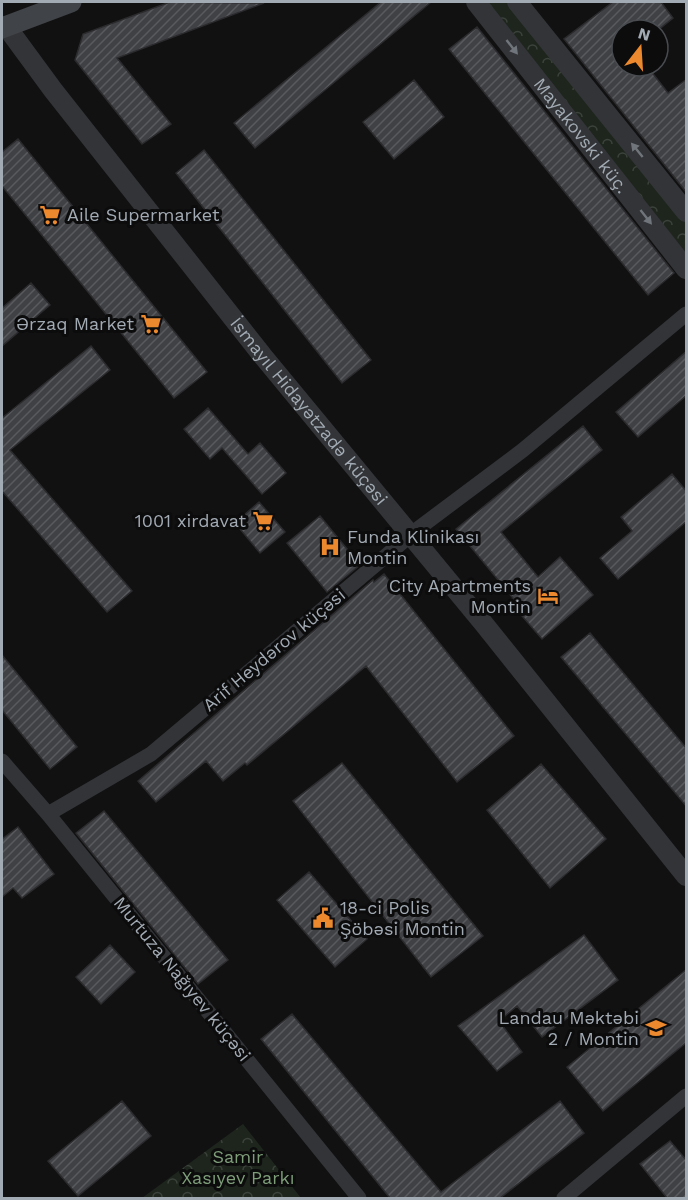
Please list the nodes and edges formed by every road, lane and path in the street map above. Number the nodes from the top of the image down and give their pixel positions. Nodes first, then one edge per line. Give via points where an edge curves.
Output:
1 (71, 2) edge
2 (476, 2) edge
3 (517, 2) edge
4 (4, 27) edge
5 (687, 212) edge
6 (687, 269) edge
7 (687, 314) edge
8 (411, 535) junction
9 (2, 761) edge
10 (48, 814) junction
11 (687, 876) edge
12 (686, 1096) edge
13 (359, 1198) edge
14 (564, 1198) edge

1 - 4 main road
2 -> 6 street, Mayakovski küç.
5 -> 3 street, Mayakovski küç.
4 - 8 street, İsmayıl Hidayətzadə küçəsi via 261,355
7 - 8 street, Arif Heydərov küçəsi via 523,450
8 - 10 street, Arif Heydərov küçəsi via 151,754
8 - 11 street, İsmayıl Hidayətzadə küçəsi
9 - 10 street, Murtuza Nağıyev küçəsi
10 - 13 street, Murtuza Nağıyev küçəsi
12 - 14 street

